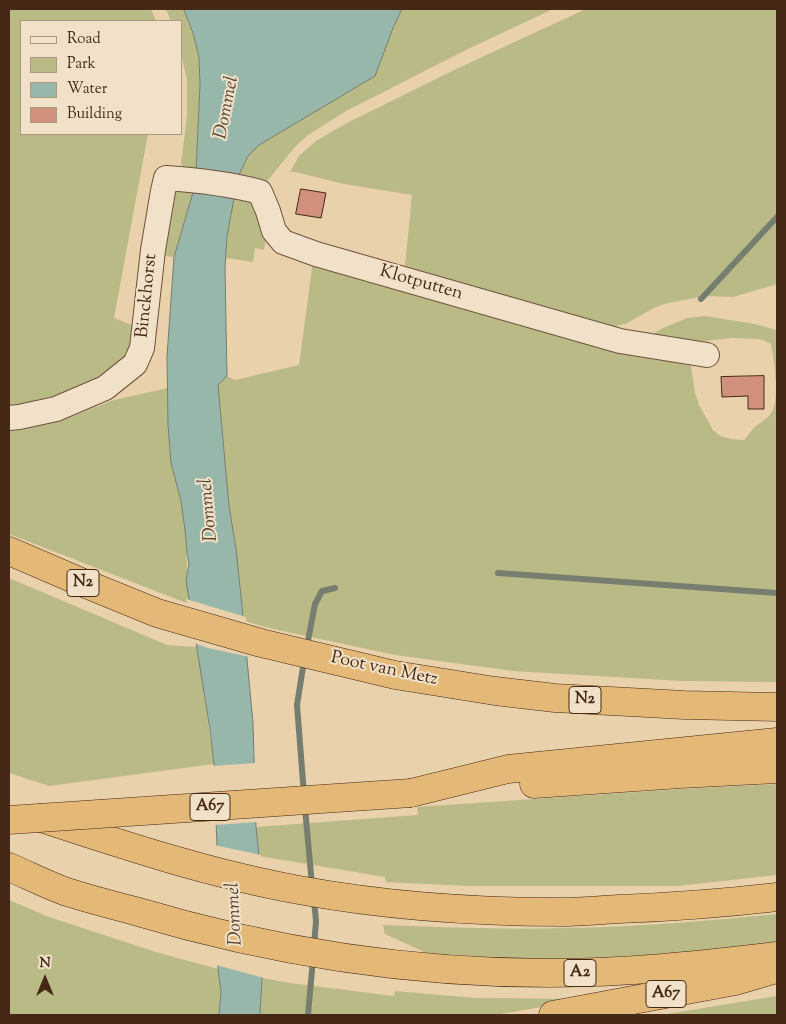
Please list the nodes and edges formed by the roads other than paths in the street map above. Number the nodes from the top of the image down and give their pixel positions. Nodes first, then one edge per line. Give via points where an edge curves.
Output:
1 (174, 178) joint
2 (707, 355) dead end
3 (9, 418) edge
4 (9, 552) edge
5 (777, 707) edge
6 (777, 742) edge
7 (777, 769) edge
8 (411, 792) junction
9 (9, 807) edge
10 (9, 820) edge
11 (9, 867) edge
12 (777, 897) edge
13 (777, 956) edge
14 (777, 968) edge
15 (553, 1015) edge

1 - 2 street, Klotputten via 260,192 274,231 283,242 316,254 620,341
1 - 3 street, Binckhorst via 163,191 142,348 134,364 105,388 56,409
4 - 5 highway, Poot van Metz / N2 via 157,613 261,643 395,675 555,698
6 - 8 highway via 508,769
7 - 8 highway, A67
8 - 10 highway, A67, bridge
9 - 12 highway via 182,862 299,890 378,902 469,910 564,912
11 - 13 highway, A2 via 67,892 230,937 383,963 455,970 558,973 658,968
14 - 15 highway, A67 via 735,981

